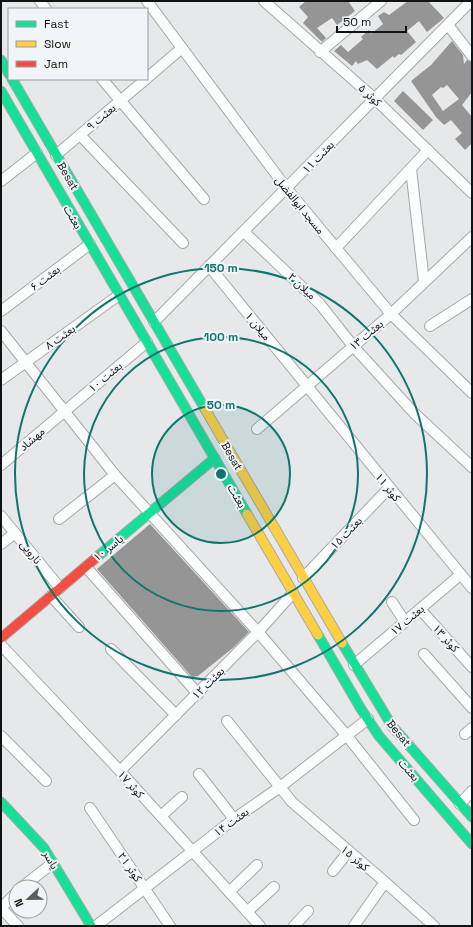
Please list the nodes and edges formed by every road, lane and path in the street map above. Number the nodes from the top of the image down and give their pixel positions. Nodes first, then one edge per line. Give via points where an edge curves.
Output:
1 (147, 1) edge
2 (381, 1) edge
3 (471, 1) edge
4 (267, 2) edge
5 (448, 25) junction
6 (182, 48) junction
7 (320, 52) junction
8 (472, 56) edge
9 (1, 60) edge
10 (8, 72) edge
11 (148, 78) edge
12 (13, 80) edge
13 (103, 80) edge
14 (146, 80) edge
15 (1, 91) edge
16 (375, 99) junction
17 (120, 101) junction
18 (80, 135) junction
19 (428, 150) junction
20 (37, 153) junction
21 (56, 155) junction
22 (411, 169) junction
23 (1, 181) edge
24 (287, 189) junction
25 (472, 193) edge
26 (204, 199) dead end
27 (244, 232) junction
28 (472, 237) edge
29 (183, 243) dead end
30 (90, 244) junction
31 (336, 248) junction
32 (209, 266) junction
33 (424, 282) junction
34 (119, 295) junction
35 (472, 299) edge
36 (1, 311) edge
37 (391, 314) junction
38 (154, 322) junction
39 (430, 326) dead end
40 (1, 331) edge
41 (147, 342) junction
42 (353, 346) junction
43 (26, 361) junction
44 (1, 380) edge
45 (306, 385) junction
46 (472, 393) edge
47 (63, 412) junction
48 (257, 429) dead end
49 (215, 458) junction
50 (1, 465) edge
51 (472, 467) edge
52 (115, 475) junction
53 (389, 488) junction
54 (150, 514) junction
55 (1, 516) edge
56 (59, 519) dead end
57 (15, 533) junction
58 (1, 544) edge
59 (86, 567) junction
60 (460, 575) junction
61 (303, 578) junction
62 (60, 588) junction
63 (472, 588) edge
64 (294, 593) junction
65 (51, 596) junction
66 (392, 602) dead end
67 (420, 609) junction
68 (324, 614) junction
69 (310, 622) junction
70 (405, 622) junction
71 (79, 627) dead end
72 (258, 632) junction
73 (1, 638) edge
74 (1, 645) edge
75 (111, 649) dead end
76 (424, 654) dead end
77 (354, 665) junction
78 (472, 667) edge
79 (198, 694) junction
80 (472, 708) edge
81 (176, 716) junction
82 (368, 719) junction
83 (227, 721) dead end
84 (1, 736) edge
85 (347, 736) junction
86 (120, 771) junction
87 (199, 774) dead end
88 (46, 781) dead end
89 (280, 787) junction
90 (472, 791) edge
91 (182, 797) dead end
92 (1, 802) edge
93 (460, 804) junction
94 (90, 808) dead end
95 (161, 816) junction
96 (472, 817) edge
97 (234, 819) junction
98 (414, 820) dead end
99 (472, 844) edge
100 (192, 851) junction
101 (348, 852) junction
102 (53, 863) junction
103 (257, 865) dead end
104 (333, 871) dead end
105 (32, 879) edge
106 (385, 882) junction
107 (274, 887) dead end
108 (145, 888) junction
109 (229, 892) junction
110 (1, 908) edge
111 (247, 912) junction
112 (308, 912) dead end
113 (11, 924) edge
114 (91, 926) edge
115 (96, 926) edge
116 (170, 926) edge
117 (260, 926) edge
118 (294, 926) edge
119 (354, 926) edge
120 (434, 926) edge

1 - 6 street, مسجد ابوالفضل
2 - 7 street
3 - 5 street, بعثت ۱۱
4 - 7 street, کوثر ۵
5 - 8 street
5 - 16 street, بعثت ۱۱
6 - 11 street, بعثت ۹
6 - 24 street, مسجد ابوالفضل
7 - 16 street, کوثر ۵
9 - 10 main road
12 - 21 main road, Besat
13 - 17 street
14 - 17 street, بعثت ۹
15 - 20 main road, بعثت
16 - 19 street, کوثر ۵
16 - 24 street, بعثت ۱۱
17 - 18 street, بعثت ۹
17 - 26 street
18 - 21 street, بعثت ۹
18 - 29 street
19 - 22 street
19 - 25 street, کوثر ۵
20 - 23 street
20 - 30 main road, بعثت
21 - 38 main road, Besat
22 - 31 street
22 - 33 street
24 - 27 street, بعثت ۱۱
24 - 31 street, مسجد ابوالفضل
27 - 32 street, بعثت ۱۱
27 - 42 street, میلان ۲ via 320,304
28 - 33 street, بعثت ۱۳
30 - 34 main road, بعثت
30 - 36 street, بعثت ۶
31 - 37 street, مسجد ابوالفضل
32 - 38 street, بعثت ۱۱
32 - 45 street, میلان ۱
33 - 37 street, بعثت ۱۳
34 - 41 main road, بعثت
34 - 43 street, بعثت ۸
35 - 39 street
37 - 42 street, بعثت ۱۳
37 - 46 street, مسجد ابوالفضل
38 - 61 main road, Besat
40 - 43 street
41 - 47 street, بعثت ۱۰
41 - 49 main road, بعثت
42 - 45 street, بعثت ۱۳
42 - 51 street, میلان ۲ via 414,414
43 - 44 street, بعثت ۸
43 - 47 street
45 - 48 street, بعثت ۱۳
45 - 53 street, کوثر ۱۱
47 - 50 street, مهشاد
47 - 52 street
49 - 54 main road, یاسر ۱۰
49 - 64 main road, بعثت
52 - 54 street
52 - 56 street
53 - 60 street, کوثر ۱۱
53 - 61 street, بعثت ۱۵
54 - 59 main road, یاسر ۱۰
54 - 72 street
55 - 57 street, نارویی
57 - 58 street
57 - 62 street, نارویی
59 - 62 main road, یاسر ۱۰
59 - 79 street
60 - 63 street, کوثر ۱۱
60 - 67 street, بعثت ۱۷
61 - 68 main road, Besat
62 - 65 main road, یاسر ۱۰
64 - 69 main road, بعثت
64 - 72 street, بعثت ۱۲
65 - 71 street
65 - 73 main road, یاسر ۱۰
66 - 70 street
67 - 70 street, بعثت ۱۷
67 - 78 street, کوثر ۱۳
68 - 69 main road
68 - 77 main road, Besat
69 - 82 main road, بعثت
70 - 77 street, بعثت ۱۷
72 - 79 street, بعثت ۱۲
72 - 85 street
74 - 86 street, کوثر ۱۷
75 - 81 street
76 - 80 street
77 - 93 main road, Besat via 392,726
79 - 81 street, بعثت ۱۲
81 - 86 street, بعثت ۱۲
82 - 85 street, بعثت ۱۴
82 - 99 main road, بعثت via 379,736
83 - 89 street, کوثر ۱۵
84 - 88 street
85 - 89 street, بعثت ۱۴
85 - 98 street
86 - 95 street, کوثر ۱۷
87 - 97 street
89 - 97 street, بعثت ۱۴
89 - 101 street, کوثر ۱۵ via 292,802
90 - 93 street
91 - 95 street
92 - 102 main road, یاسر via 44,848
93 - 96 main road, Besat
94 - 108 street, کوثر ۲۱
95 - 100 street, کوثر ۱۷
97 - 100 street, بعثت ۱۴
100 - 108 street, بعثت ۱۴
100 - 109 street, کوثر ۱۷
101 - 104 street
101 - 106 street, کوثر ۱۵
102 - 105 street
102 - 114 main road, یاسر
103 - 109 street
106 - 119 street
106 - 120 street, کوثر ۱۵
107 - 111 street
108 - 115 street, بعثت ۱۴
108 - 116 street, کوثر ۲۱
109 - 111 street, کوثر ۱۷
110 - 113 street
111 - 117 street, کوثر ۱۷
112 - 118 street

